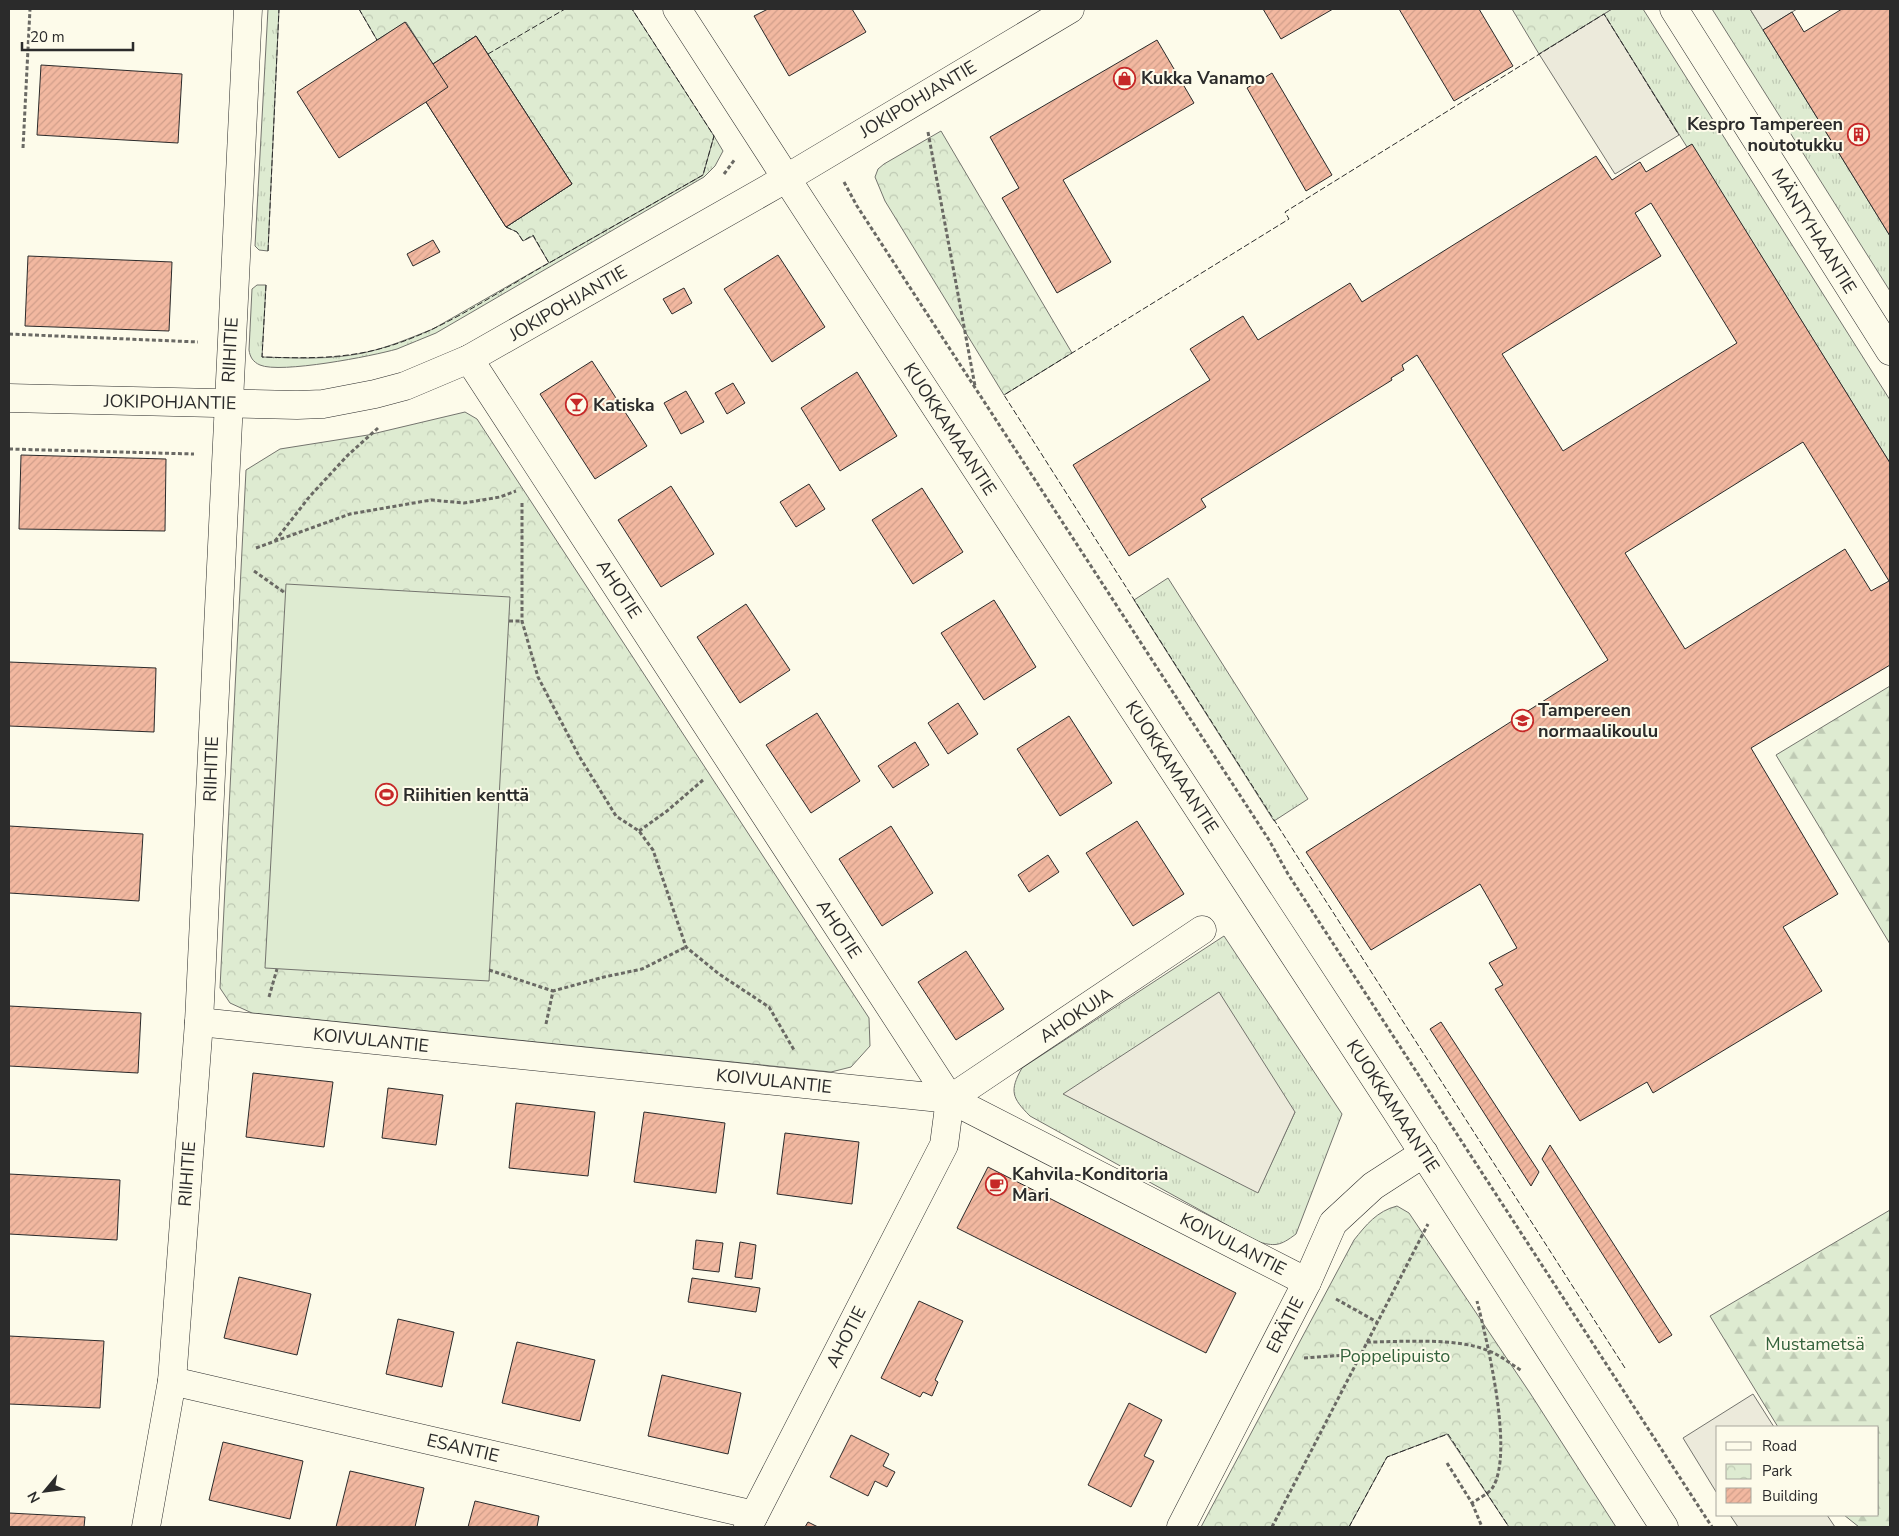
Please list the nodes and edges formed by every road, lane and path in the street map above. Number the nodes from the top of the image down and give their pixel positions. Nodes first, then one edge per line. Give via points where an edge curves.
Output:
1 (30, 9) edge
2 (248, 9) edge
3 (677, 9) edge
4 (1070, 9) edge
5 (1674, 9) edge
6 (927, 129) dead end
7 (762, 141) junction
8 (23, 148) dead end
9 (826, 153) junction
10 (786, 178) junction
11 (719, 179) dead end
12 (9, 334) edge
13 (231, 344) junction
14 (1890, 351) edge
15 (469, 359) junction
16 (976, 389) junction
17 (9, 398) edge
18 (228, 404) junction
19 (384, 422) dead end
20 (533, 480) junction
21 (274, 543) junction
22 (221, 556) junction
23 (509, 621) dead end
24 (522, 621) junction
25 (728, 758) junction
26 (639, 831) junction
27 (1202, 930) dead end
28 (686, 947) junction
29 (489, 970) dead end
30 (552, 991) junction
31 (199, 1022) junction
32 (539, 1057) junction
33 (814, 1085) junction
34 (950, 1099) junction
35 (1424, 1153) junction
36 (1428, 1224) dead end
37 (1307, 1282) junction
38 (1477, 1300) dead end
39 (1377, 1322) junction
40 (1367, 1342) junction
41 (1489, 1351) junction
42 (1361, 1354) junction
43 (1266, 1361) junction
44 (1522, 1371) dead end
45 (172, 1382) junction
46 (1447, 1463) dead end
47 (1472, 1503) junction
48 (751, 1521) edge
49 (146, 1527) edge
50 (1181, 1527) edge
51 (1272, 1527) edge
52 (1482, 1527) edge
53 (1664, 1527) edge
54 (1712, 1527) edge

1 - 8 path
2 - 13 street, RIIHITIE
3 - 7 street, KUOKKAMAANTIE
4 - 9 street, JOKIPOHJANTIE
5 - 14 street, MÄNTYHAANTIE
6 - 16 path
7 - 10 street, KUOKKAMAANTIE
7 - 11 path via 741,154
9 - 10 street, JOKIPOHJANTIE
9 - 16 path via 856,206
10 - 15 street, JOKIPOHJANTIE
10 - 35 street, KUOKKAMAANTIE
12 - 13 path
13 - 18 street, RIIHITIE
15 - 18 street, JOKIPOHJANTIE via 406,386 323,404
15 - 20 street, AHOTIE
16 - 54 path
17 - 18 street, JOKIPOHJANTIE
18 - 22 street, RIIHITIE
19 - 21 path via 310,496
20 - 21 path via 500,497 464,503 431,500 350,514
20 - 24 path via 521,517
20 - 25 street, AHOTIE
21 - 22 path
22 - 31 street, RIIHITIE
23 - 24 path
24 - 26 path via 538,677 579,756 616,816
25 - 26 path
25 - 34 street, AHOTIE
26 - 28 path via 653,850
27 - 34 street, AHOKUJA
28 - 30 path via 642,970
28 - 33 path via 719,974 769,1007
29 - 30 path
30 - 32 path
31 - 32 street, KOIVULANTIE
31 - 45 street, RIIHITIE
32 - 33 street, KOIVULANTIE
33 - 34 street, KOIVULANTIE
34 - 37 street, KOIVULANTIE
34 - 48 street, AHOTIE via 944,1145
35 - 37 street, ERÄTIE via 1373,1186 1333,1223
35 - 53 street, KUOKKAMAANTIE
36 - 39 path
37 - 39 path
37 - 43 street, ERÄTIE
38 - 41 path
39 - 40 path
40 - 41 path via 1462,1344
40 - 42 path
41 - 44 path
41 - 47 path via 1500,1428 1498,1473 1487,1494
42 - 43 path
42 - 51 path
43 - 50 street, ERÄTIE
45 - 48 street, ESANTIE
45 - 49 street, RIIHITIE
46 - 47 path
47 - 52 path

